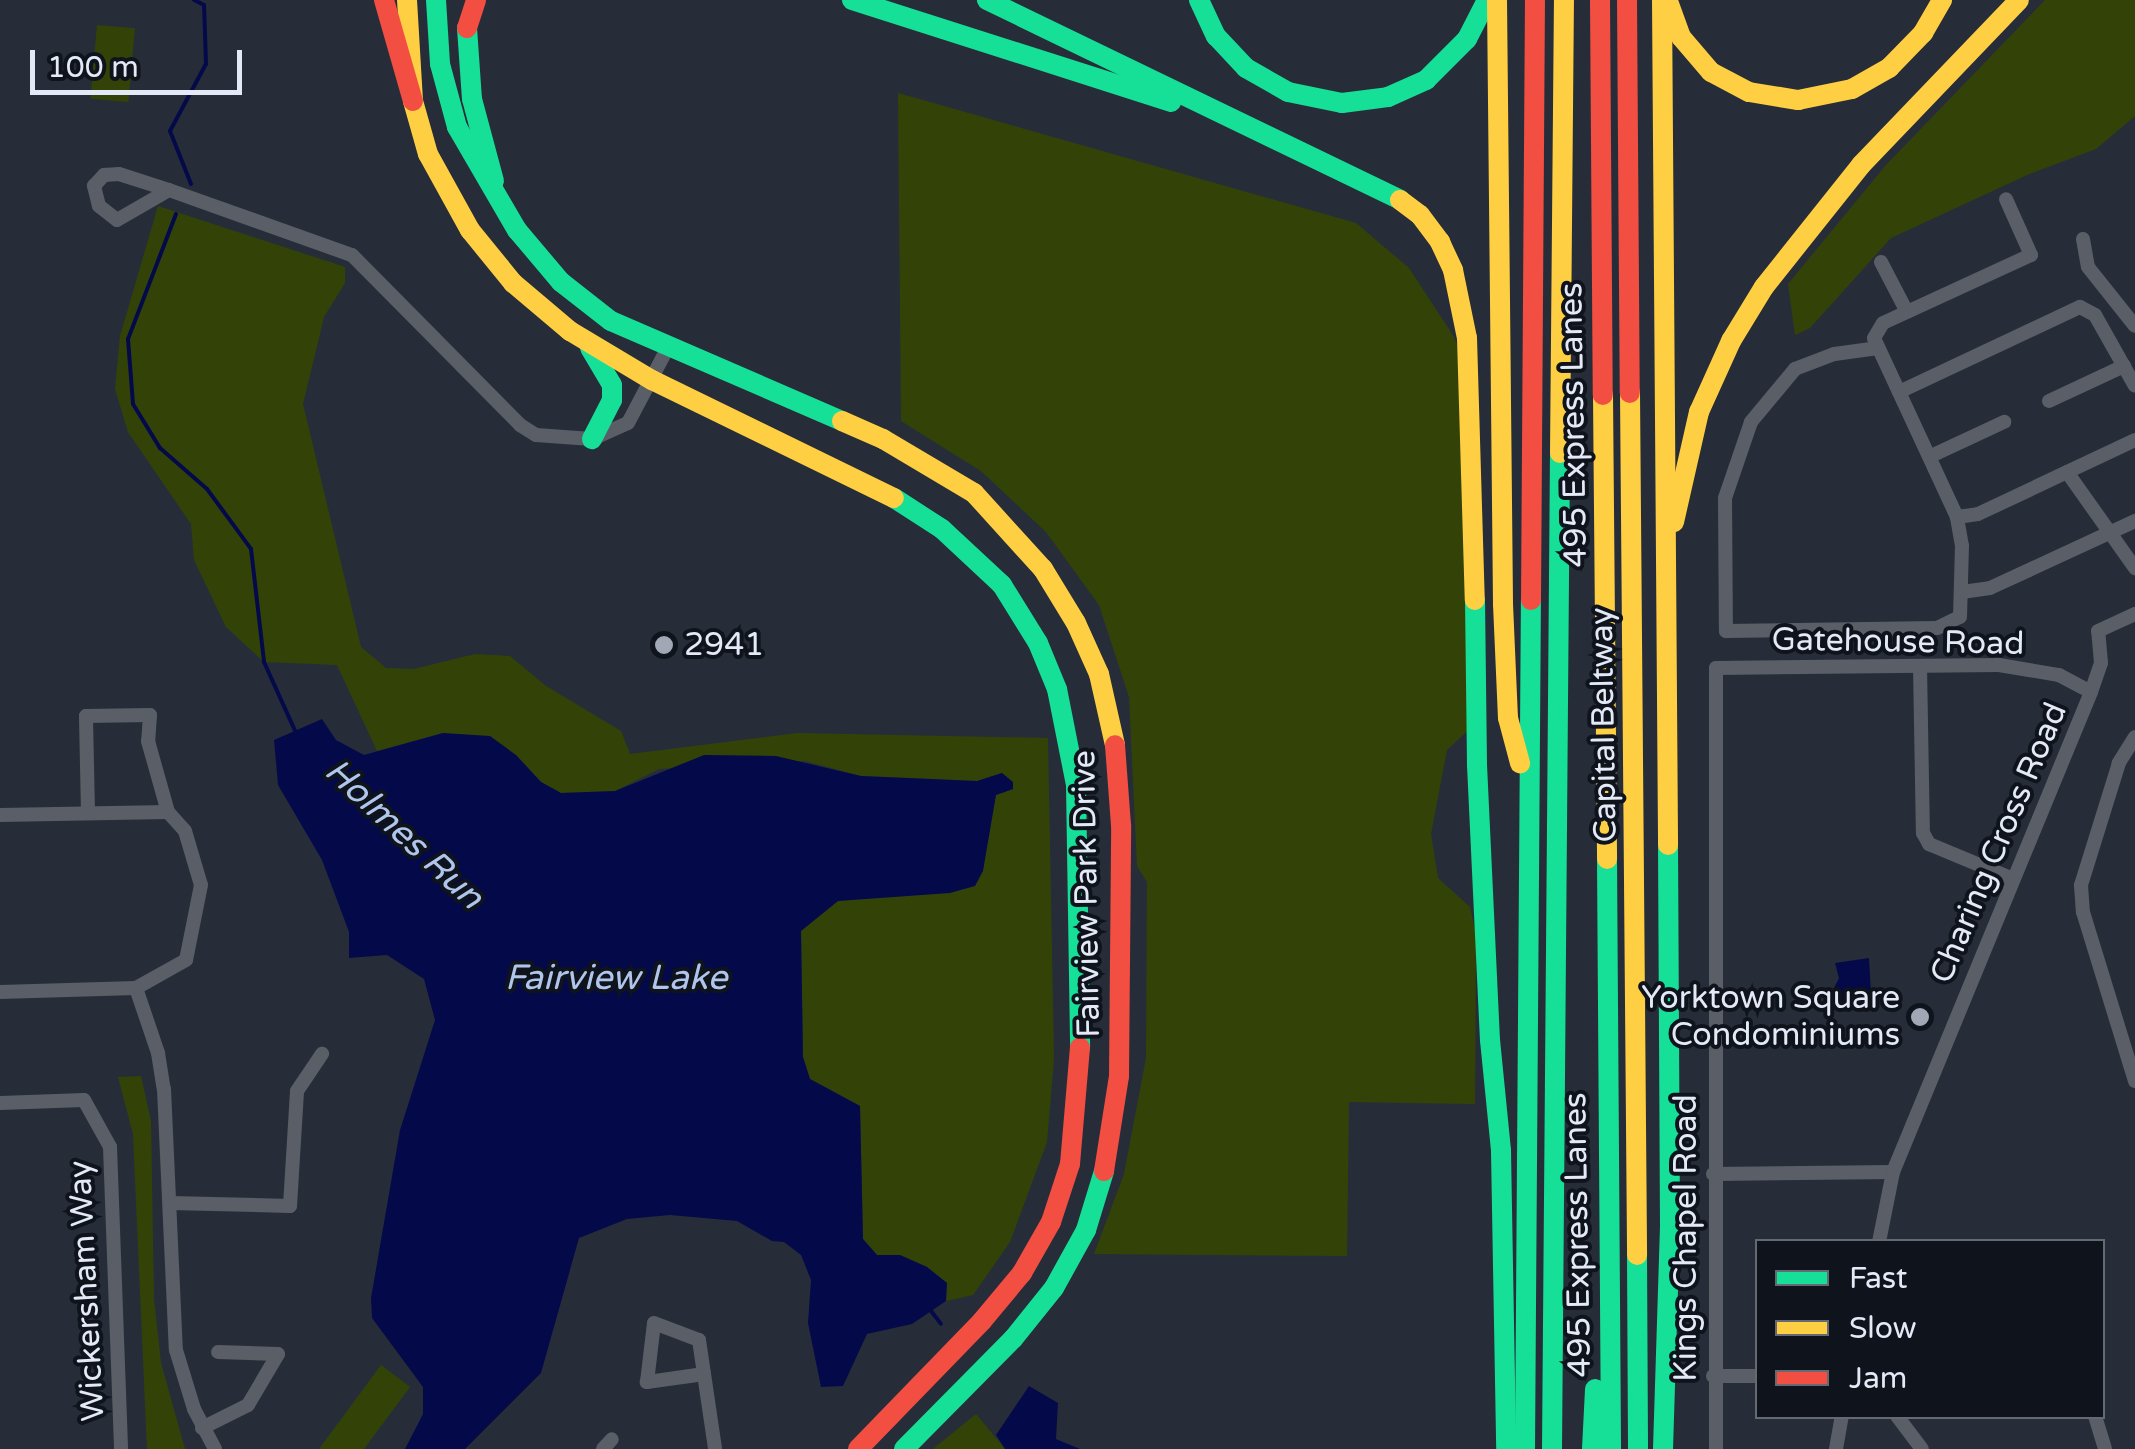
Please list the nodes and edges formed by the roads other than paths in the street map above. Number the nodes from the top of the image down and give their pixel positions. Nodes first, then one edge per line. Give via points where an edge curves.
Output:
1 (384, 0) edge
2 (407, 0) edge
3 (436, 0) edge
4 (476, 0) edge
5 (852, 0) edge
6 (987, 0) edge
7 (1487, 0) edge
8 (1498, 0) edge
9 (1535, 0) edge
10 (1564, 0) edge
11 (1600, 0) edge
12 (1627, 0) edge
13 (1665, 0) edge
14 (1942, 0) edge
15 (2020, 0) edge
16 (1200, 4) edge
17 (413, 101) junction
18 (1280, 138) junction
19 (169, 190) junction
20 (2006, 199) dead end
21 (499, 202) junction
22 (2083, 239) dead end
23 (1882, 262) dead end
24 (1907, 312) junction
25 (2135, 326) edge
26 (586, 341) junction
27 (668, 347) junction
28 (1878, 348) junction
29 (2124, 366) junction
30 (652, 380) junction
31 (2135, 386) edge
32 (1899, 392) junction
33 (2049, 401) dead end
34 (2004, 422) dead end
35 (592, 440) junction
36 (2135, 440) edge
37 (1932, 456) junction
38 (2066, 472) junction
39 (1957, 517) junction
40 (2135, 520) edge
41 (2111, 532) junction
42 (2135, 568) edge
43 (1962, 592) junction
44 (2135, 614) edge
45 (1663, 626) junction
46 (1920, 666) junction
47 (1716, 668) joint
48 (2092, 692) junction
49 (2135, 737) edge
50 (1527, 789) junction
51 (88, 812) junction
52 (168, 812) junction
53 (0, 815) edge
54 (2012, 879) junction
55 (136, 988) junction
56 (0, 992) edge
57 (322, 1054) dead end
58 (2135, 1081) edge
59 (0, 1103) edge
60 (1606, 1151) junction
61 (1893, 1172) junction
62 (1713, 1174) junction
63 (170, 1203) junction
64 (1555, 1213) junction
65 (1879, 1239) edge
66 (218, 1352) dead end
67 (704, 1374) junction
68 (1713, 1376) junction
69 (1755, 1376) edge
70 (1841, 1419) edge
71 (1899, 1419) edge
72 (2096, 1419) edge
73 (202, 1428) junction
74 (121, 1449) edge
75 (216, 1449) edge
76 (715, 1449) edge
77 (858, 1449) edge
78 (904, 1449) edge
79 (1506, 1449) edge
80 (1525, 1449) edge
81 (1552, 1449) edge
82 (1567, 1449) edge
83 (1592, 1449) edge
84 (1611, 1449) edge
85 (1638, 1449) edge
86 (1662, 1449) edge
87 (1716, 1449) edge
88 (1836, 1449) edge
89 (1922, 1449) edge
90 (2104, 1449) edge

1 - 17 main road
2 - 17 main road, Fairview Park Drive
3 - 21 main road, Fairview Park Drive via 447,98
4 - 21 main road via 467,28 472,98
5 - 18 main road
6 - 18 main road
7 - 16 main road via 1467,39 1426,80 1388,97 1342,104 1288,92 1246,68 1216,36
8 - 50 main road via 1503,604 1508,718
9 - 50 main road
10 - 64 main road, 495 Express Lanes
11 - 60 main road, 495 Express Lanes
12 - 85 main road, Capital Beltway
13 - 14 main road via 1681,37 1711,72 1748,92 1798,100 1852,89 1890,68
13 - 45 main road
15 - 45 main road via 1817,216 1731,341 1685,462
17 - 26 main road, Fairview Park Drive via 428,154 470,230 513,284
18 - 79 main road via 1389,192 1420,215 1452,270 1468,338 1477,765 1501,1151
19 - 19 street via 112,173 94,186 100,206 117,220
19 - 35 street via 352,255 520,425 536,435
20 - 24 street via 2031,254
21 - 27 main road, Fairview Park Drive via 534,252 586,304
22 - 25 street via 2088,267
23 - 24 street
24 - 28 street via 1877,330
26 - 30 main road, Fairview Park Drive
26 - 35 main road via 612,385 609,414
27 - 30 street
27 - 78 main road, Fairview Park Drive via 883,440 974,494 1060,594 1088,647 1113,726 1120,797 1120,1076 1097,1202 1054,1288
28 - 32 street
28 - 43 street via 1795,369 1751,422 1725,498 1726,631 1937,628 1960,617
29 - 31 street
29 - 32 street via 2094,315 2080,306
29 - 33 street
30 - 35 street via 628,423
30 - 77 main road, Fairview Park Drive via 889,495 962,546 1002,585 1038,643 1070,735 1080,1084 1070,1164 1050,1222 1022,1272
32 - 37 street
34 - 37 street
36 - 38 street
37 - 39 street
38 - 39 street via 1978,514
38 - 41 street
39 - 43 street
40 - 41 street
41 - 42 street
41 - 43 street via 1990,588
44 - 48 street via 2098,631 2101,663
45 - 86 main road via 1670,1224
46 - 47 street, Gatehouse Road
46 - 48 street, Gatehouse Road via 1999,666 2059,676
46 - 54 street via 1923,834 1930,844
47 - 62 street, Kings Chapel Road
48 - 54 street, Charing Cross Road
49 - 58 street via 2119,763 2080,885
50 - 80 main road
51 - 52 street
51 - 52 street via 86,716 150,715 148,741
51 - 53 street
52 - 55 street via 184,831 201,885 186,960
54 - 61 street, Charing Cross Road
55 - 56 street
55 - 63 street via 164,1090
57 - 63 street via 297,1091 290,1206
59 - 74 street, Wickersham Way via 84,1100 110,1147
60 - 83 main road
60 - 84 main road, 495 Express Lanes
61 - 62 street
61 - 65 street, Charing Cross Road
62 - 68 street, Kings Chapel Road
63 - 73 street via 176,1350
64 - 81 main road, 495 Express Lanes
64 - 82 main road
66 - 73 street via 278,1354 248,1405
67 - 67 street via 699,1340 654,1323 648,1382
67 - 76 street
68 - 69 street
68 - 87 street, Kings Chapel Road
70 - 88 street
71 - 89 street
72 - 90 street
73 - 75 street

